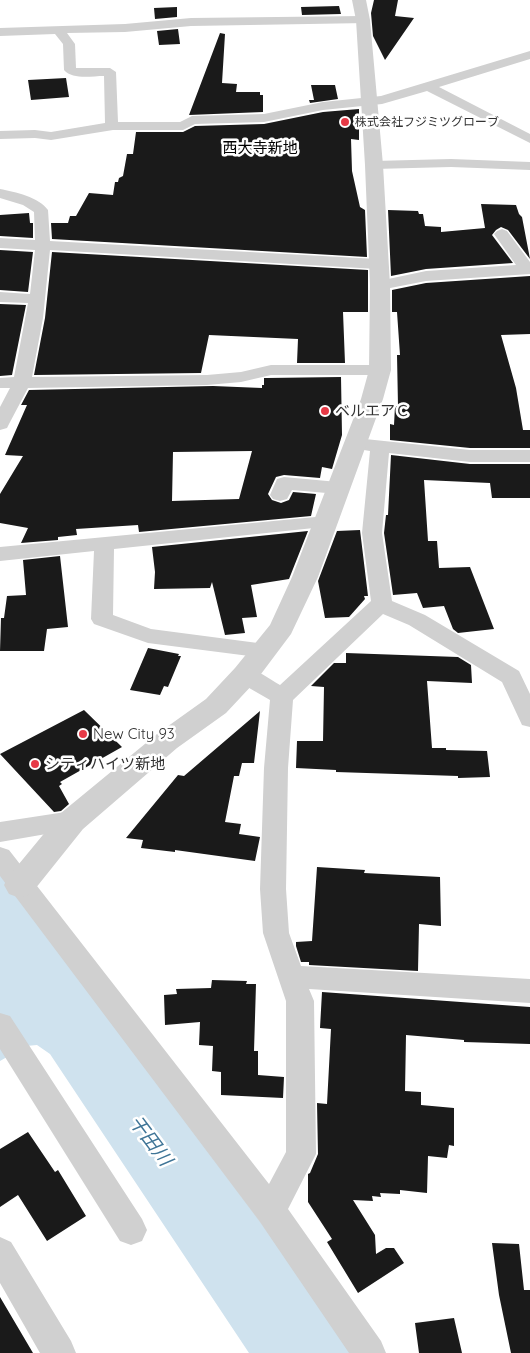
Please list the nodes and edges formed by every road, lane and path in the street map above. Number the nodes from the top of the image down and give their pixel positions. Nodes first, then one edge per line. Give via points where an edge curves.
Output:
1 (361, 10) edge
2 (58, 29) junction
3 (0, 32) edge
4 (530, 55) edge
5 (428, 86) junction
6 (369, 102) junction
7 (113, 126) junction
8 (0, 135) edge
9 (530, 139) edge
10 (374, 165) junction
11 (530, 166) edge
12 (0, 193) edge
13 (502, 234) dead end
14 (0, 243) edge
15 (43, 246) junction
16 (529, 270) edge
17 (378, 274) junction
18 (0, 298) edge
19 (37, 299) junction
20 (380, 370) junction
21 (0, 383) edge
22 (22, 383) junction
23 (0, 424) edge
24 (355, 444) junction
25 (380, 447) junction
26 (530, 456) edge
27 (338, 488) junction
28 (280, 495) dead end
29 (326, 522) junction
30 (104, 544) junction
31 (0, 554) edge
32 (382, 605) junction
33 (265, 650) junction
34 (245, 675) junction
35 (282, 697) junction
36 (530, 720) edge
37 (72, 821) junction
38 (0, 832) edge
39 (0, 857) edge
40 (20, 885) junction
41 (293, 979) junction
42 (530, 991) edge
43 (0, 1025) edge
44 (270, 1211) junction
45 (131, 1230) dead end
46 (0, 1253) edge
47 (59, 1353) edge
48 (369, 1353) edge

1 - 2 street via 125,28
1 - 6 street
2 - 3 street
2 - 7 street via 69,44 70,70 79,73 110,72 110,121
4 - 5 street
5 - 6 street
5 - 9 street
6 - 7 street via 323,106 264,118 192,120 184,126
6 - 10 street
7 - 8 street via 51,136
10 - 11 street
10 - 17 street
12 - 15 street via 41,210
13 - 16 street
14 - 15 street
15 - 17 street
15 - 19 street
16 - 17 street via 426,276
17 - 20 street
18 - 19 street
19 - 22 street
20 - 22 street via 271,370 207,380
20 - 24 street
21 - 22 street
22 - 23 street
24 - 25 street
24 - 27 street
25 - 26 street via 470,456
25 - 32 street via 372,533
27 - 28 street via 284,484
27 - 29 street
29 - 30 street
29 - 33 street via 282,628
30 - 31 street
30 - 33 street via 102,619 148,636
32 - 35 street via 337,643
32 - 36 street via 417,620 511,677
33 - 34 street
34 - 35 street
34 - 37 street via 216,706
35 - 41 street via 276,768 273,889 276,933
37 - 38 street
37 - 40 street
39 - 40 street
40 - 44 street
41 - 42 street
41 - 44 street via 300,1001 301,1154
43 - 45 street
44 - 48 street
46 - 47 street

